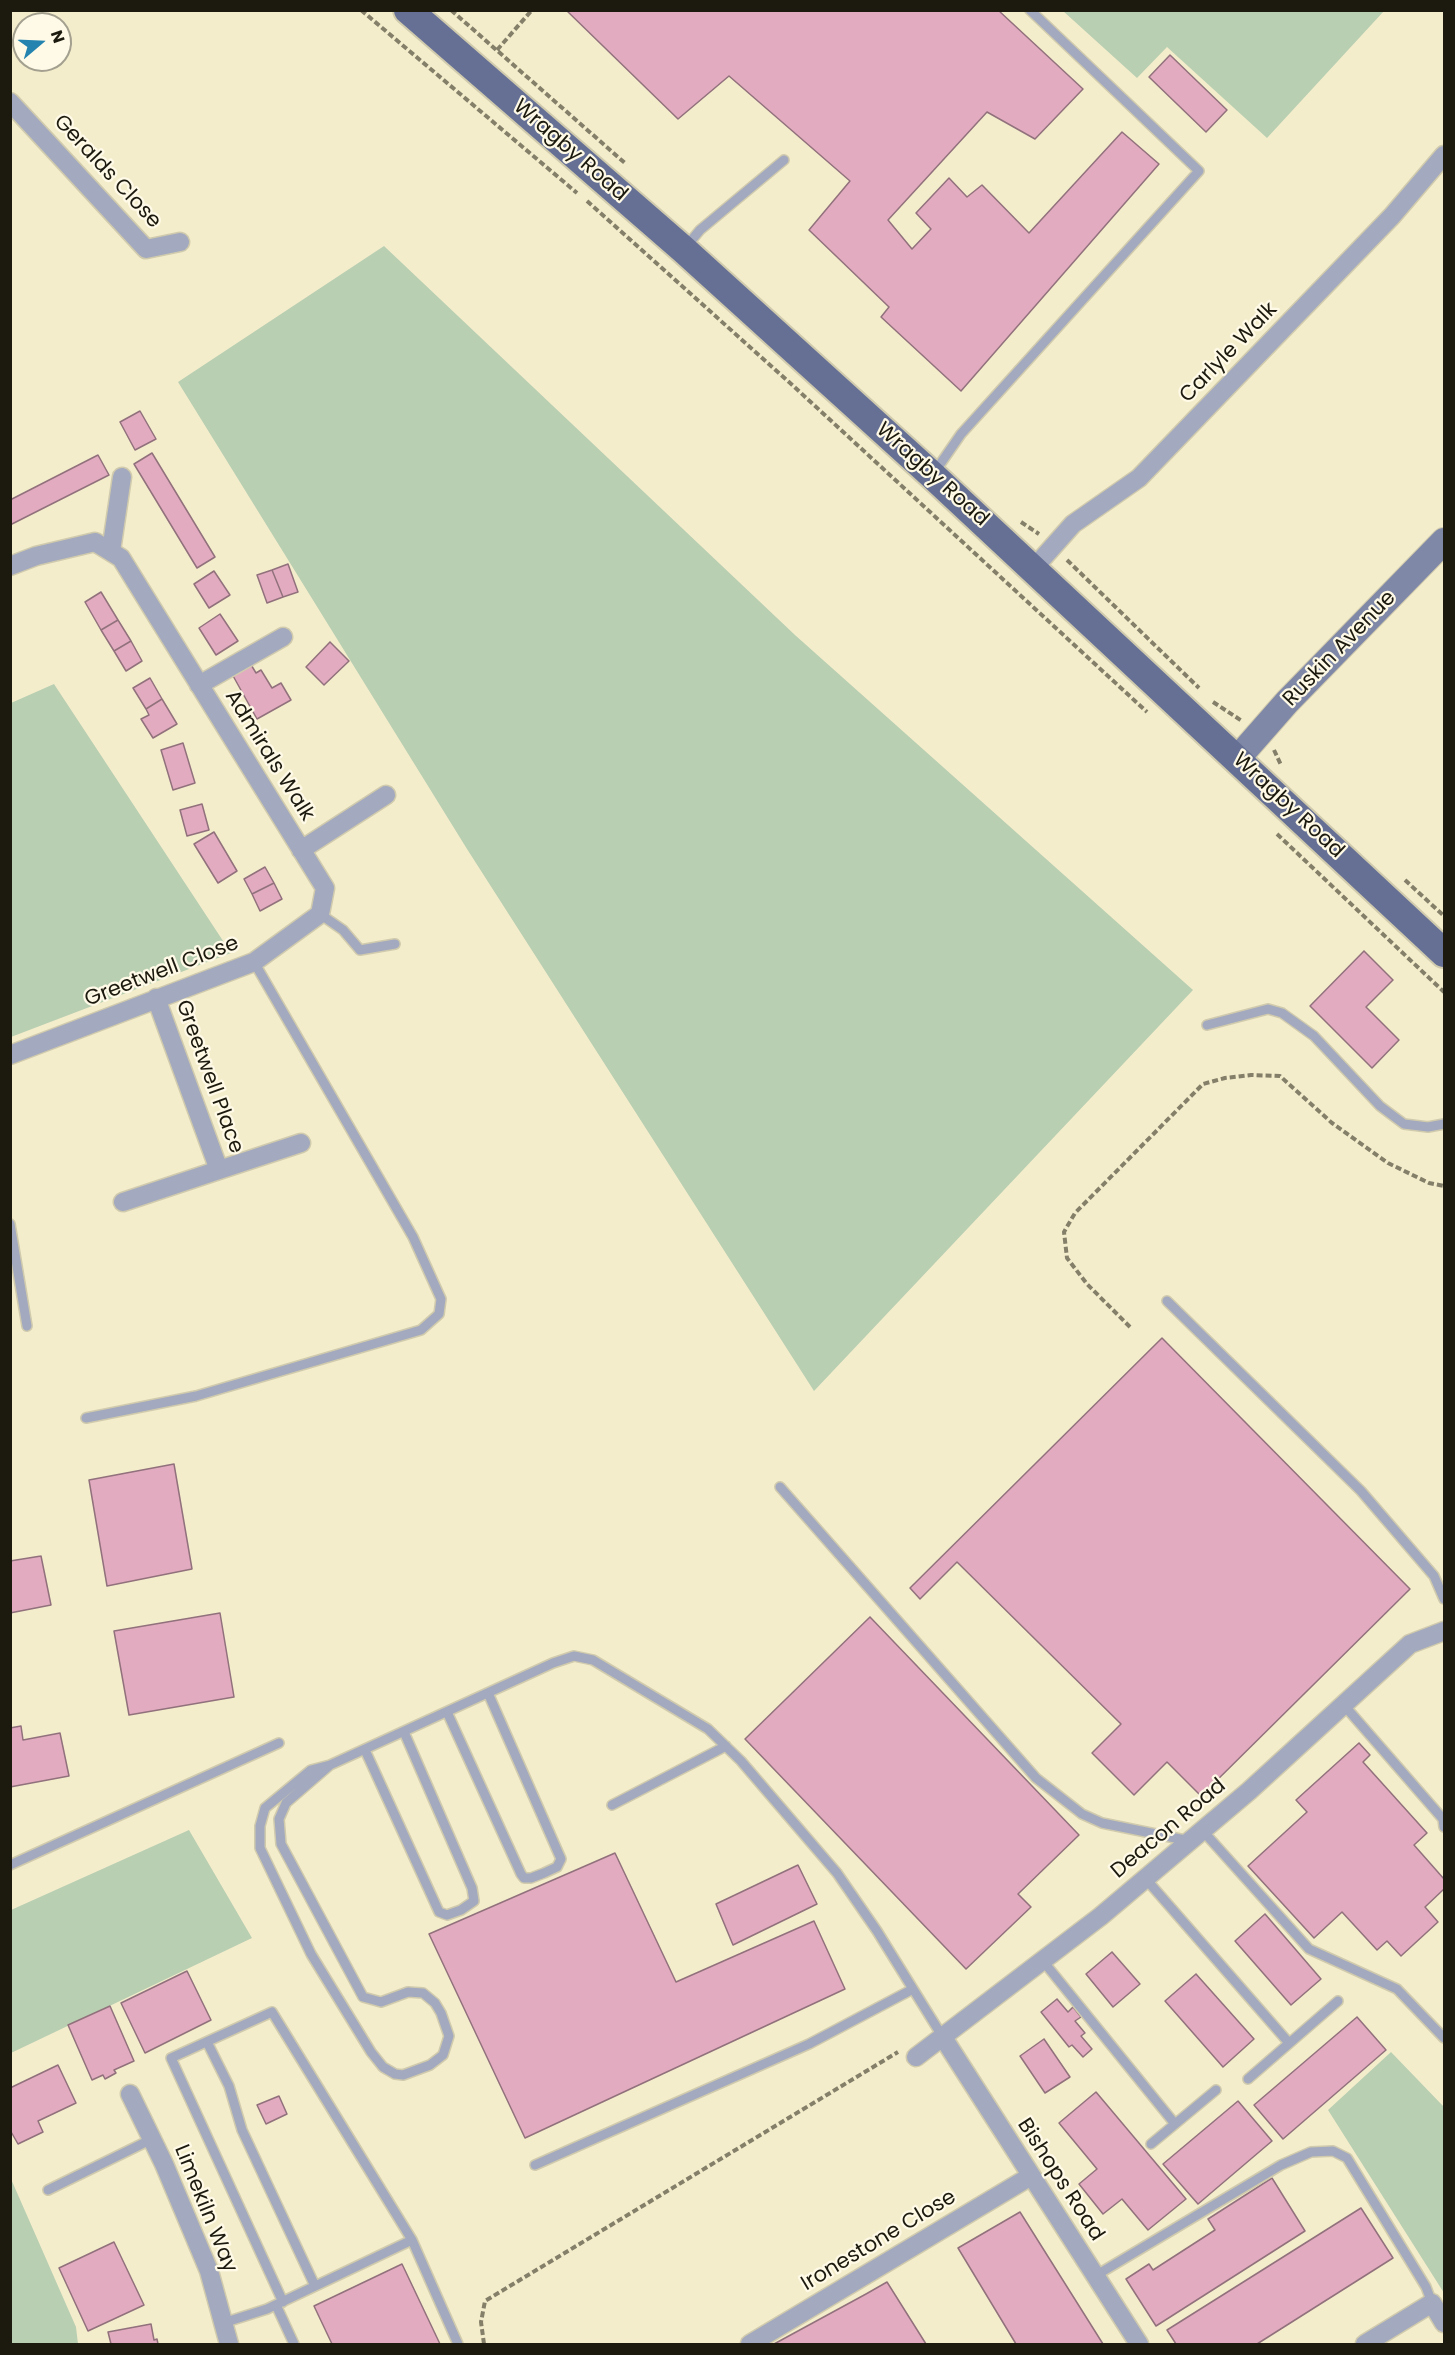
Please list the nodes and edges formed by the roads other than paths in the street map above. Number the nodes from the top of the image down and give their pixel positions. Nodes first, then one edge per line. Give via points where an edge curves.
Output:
1 (408, 10) edge
2 (1030, 10) edge
3 (10, 102) edge
4 (1444, 155) edge
5 (784, 160) dead end
6 (180, 242) dead end
7 (684, 250) junction
8 (932, 475) junction
9 (122, 477) dead end
10 (1444, 540) edge
11 (111, 551) junction
12 (10, 566) edge
13 (1033, 569) junction
14 (283, 637) dead end
15 (199, 685) junction
16 (1237, 759) junction
17 (386, 795) dead end
18 (301, 850) junction
19 (320, 914) junction
20 (395, 944) dead end
21 (1444, 953) edge
22 (254, 962) junction
23 (156, 998) junction
24 (1207, 1025) dead end
25 (10, 1055) edge
26 (1444, 1124) edge
27 (301, 1143) dead end
28 (219, 1170) junction
29 (123, 1202) dead end
30 (10, 1224) edge
31 (1167, 1301) dead end
32 (27, 1326) dead end
33 (86, 1418) dead end
34 (780, 1487) dead end
35 (1444, 1599) edge
36 (1444, 1631) edge
37 (488, 1693) junction
38 (1343, 1704) junction
39 (447, 1712) junction
40 (404, 1732) junction
41 (279, 1743) dead end
42 (726, 1746) junction
43 (365, 1750) junction
44 (330, 1765) junction
45 (612, 1804) dead end
46 (1444, 1827) edge
47 (1196, 1835) junction
48 (10, 1865) edge
49 (1145, 1878) junction
50 (1043, 1961) junction
51 (913, 1989) junction
52 (1338, 2001) dead end
53 (1444, 2038) edge
54 (944, 2039) junction
55 (207, 2042) junction
56 (1289, 2043) junction
57 (916, 2057) road end
58 (1248, 2079) dead end
59 (1215, 2090) dead end
60 (130, 2094) dead end
61 (1175, 2124) junction
62 (152, 2139) junction
63 (1151, 2144) dead end
64 (535, 2165) dead end
65 (1031, 2176) junction
66 (48, 2190) dead end
67 (412, 2240) junction
68 (1095, 2276) junction
69 (315, 2286) junction
70 (1432, 2303) junction
71 (279, 2304) junction
72 (223, 2323) junction
73 (1444, 2323) edge
74 (229, 2344) edge
75 (294, 2344) edge
76 (458, 2344) edge
77 (750, 2344) edge
78 (1139, 2344) edge
79 (1365, 2344) edge

1 - 7 main road, Wragby Road
2 - 8 lane via 1199,171 961,434
3 - 6 street, Geralds Close via 146,249
4 - 13 street, Carlyle Walk via 1392,216 1139,478 1072,524
5 - 7 lane via 700,230
7 - 8 main road, Wragby Road
8 - 13 main road, Wragby Road
9 - 11 street
10 - 16 main road, Ruskin Avenue
11 - 12 street, Admirals Walk via 95,542
11 - 15 street, Admirals Walk via 121,558
13 - 16 main road, Wragby Road
14 - 15 street, Admirals Walk
15 - 18 street, Admirals Walk
16 - 21 main road, Wragby Road
17 - 18 street, Admirals Walk
18 - 19 street, Admirals Walk via 325,888
19 - 20 lane via 343,930 360,950
19 - 22 street, Greetwell Close
22 - 23 street, Greetwell Close
22 - 33 lane via 413,1237 441,1299 439,1314 421,1330 196,1396
23 - 25 street, Greetwell Close
23 - 28 street, Greetwell Place
24 - 26 lane via 1268,1009 1282,1013 1314,1036 1380,1107 1404,1124
27 - 28 street, Greetwell Place
28 - 29 street, Greetwell Place
30 - 32 lane
31 - 35 lane via 1361,1491 1434,1576
34 - 47 lane via 1036,1778 1082,1814 1102,1823
36 - 38 street, Deacon Road via 1410,1644
37 - 39 lane
37 - 39 lane via 557,1848 560,1864 551,1870 531,1878 521,1874
37 - 42 lane via 574,1656 593,1660 708,1729
38 - 46 lane via 1443,1819
38 - 47 street, Deacon Road
39 - 40 lane
40 - 43 lane
40 - 43 lane via 472,1888 474,1900 461,1910 442,1915 436,1908
41 - 48 lane
42 - 45 lane
42 - 51 lane via 837,1873
43 - 44 lane
44 - 44 lane via 286,1803 279,1820 281,1844 363,1997 381,2002 408,1992 423,1993 441,2013 449,2036 443,2055 430,2065 403,2075 383,2067 371,2052 311,1954 260,1848 265,1808 311,1770
47 - 49 street, Deacon Road
47 - 53 lane via 1309,1949 1397,1989
49 - 50 street, Deacon Road
49 - 56 lane
50 - 54 street, Deacon Road
50 - 61 lane
51 - 54 lane
51 - 64 lane via 809,2044
52 - 56 lane
54 - 57 street, Deacon Road
54 - 65 street, Bishops Road
55 - 67 lane via 272,2012
55 - 69 lane via 229,2086 242,2130
55 - 71 lane via 171,2058
56 - 58 lane
59 - 61 lane
60 - 62 street, Limekiln Way
61 - 63 lane
62 - 66 lane
62 - 72 street, Limekiln Way via 209,2271
65 - 68 street, Bishops Road
65 - 77 street, Ironestone Close
67 - 69 lane
67 - 76 lane
68 - 70 lane via 1281,2165 1311,2152 1333,2151 1347,2158
68 - 78 street, Bishops Road
69 - 71 lane
70 - 73 street
70 - 79 street
71 - 72 lane
71 - 75 lane
72 - 74 street, Limekiln Way

